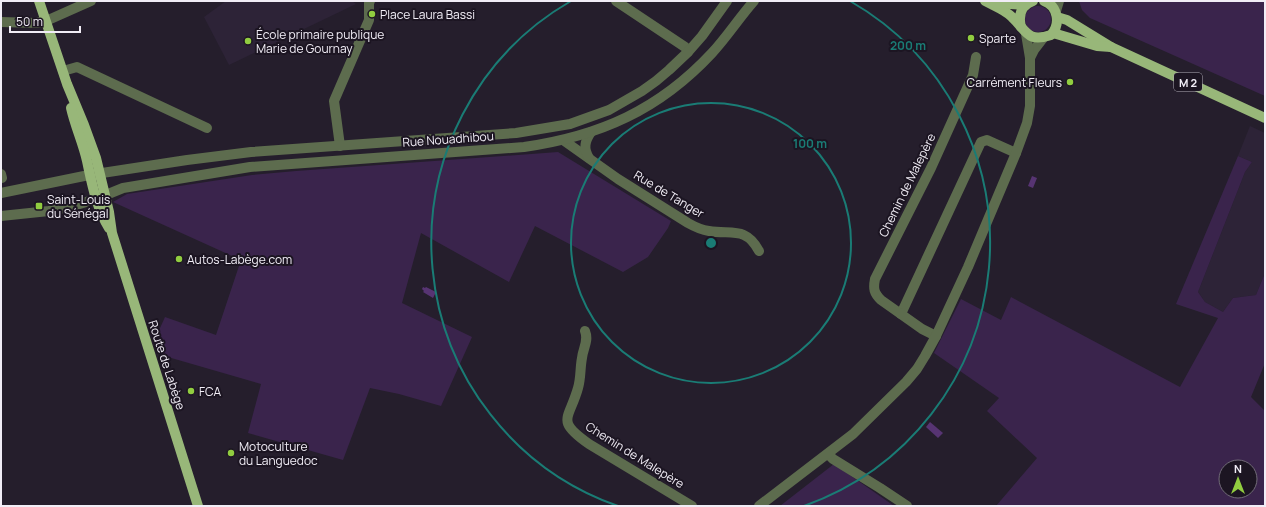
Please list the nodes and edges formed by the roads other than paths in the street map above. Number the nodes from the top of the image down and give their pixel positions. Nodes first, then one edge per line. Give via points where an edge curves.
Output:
1 (39, 1) edge
2 (91, 1) edge
3 (370, 1) edge
4 (616, 1) edge
5 (727, 1) edge
6 (754, 1) edge
7 (1044, 1) edge
8 (986, 2) edge
9 (1029, 3) edge
10 (1057, 10) edge
11 (46, 21) junction
12 (1, 22) edge
13 (1024, 30) junction
14 (1053, 33) junction
15 (1044, 37) junction
16 (1111, 47) junction
17 (688, 52) junction
18 (976, 57) dead end
19 (1030, 58) junction
20 (63, 71) junction
21 (66, 84) junction
22 (1265, 118) edge
23 (207, 128) dead end
24 (591, 132) junction
25 (563, 140) junction
26 (340, 146) junction
27 (1016, 153) junction
28 (589, 158) junction
29 (100, 173) junction
30 (89, 175) junction
31 (1, 193) edge
32 (100, 198) junction
33 (1, 216) edge
34 (759, 251) dead end
35 (901, 314) junction
36 (585, 331) dead end
37 (936, 336) junction
38 (828, 454) junction
39 (198, 506) edge
40 (692, 506) edge
41 (759, 506) edge
42 (907, 506) edge

1 - 11 main road, Route de Labège
2 - 11 street
3 - 26 street via 369,20 334,101
4 - 17 street via 685,47
5 - 17 street, Rue Nouadhibou
6 - 24 street, Rue Nouadhibou via 712,52 684,80 645,108
7 - 10 main road
8 - 9 main road via 1007,5
8 - 13 main road via 1012,16
9 - 13 main road via 1020,15
10 - 14 main road via 1057,25
10 - 16 main road, M 2 via 1067,20
11 - 12 street
11 - 20 main road, Route de Labège
13 - 15 main road via 1038,38
13 - 19 street
14 - 15 main road
14 - 16 main road, M 2 via 1097,46
15 - 19 street
16 - 22 main road, M 2
17 - 26 street, Rue Nouadhibou via 670,70 642,91 609,110 570,124 516,132
18 - 35 street, Chemin de Malepère via 972,75 931,168 875,279 873,286 876,295
19 - 27 street via 1030,106
20 - 21 main road, Route de Labège
20 - 23 street via 77,67
21 - 29 main road, Route de Labège via 84,125
21 - 30 main road, Route de Labège
24 - 25 street, Rue Nouadhibou
24 - 28 street via 586,142 586,153
25 - 28 street, Rue de Tanger
25 - 32 street, Rue Nouadhibou via 486,150 250,167 123,188
26 - 29 street, Rue Nouadhibou via 251,152
27 - 35 street via 987,140 981,142
27 - 37 street
28 - 34 street, Rue de Tanger via 688,224 710,231 742,234 754,242
29 - 30 street, Rue Nouadhibou
29 - 32 main road, Route de Labège
30 - 31 street, Rue Nouadhibou
30 - 32 main road, Route de Labège
32 - 33 street, Rue Nouadhibou via 49,211
32 - 39 main road, Route de Labège via 105,222 112,233
35 - 37 street, Chemin de Malepère
36 - 40 street, Chemin de Malepère via 587,340 579,383 568,413 569,427 576,436
37 - 38 street via 917,369 906,382 853,434
38 - 41 street
38 - 42 street

